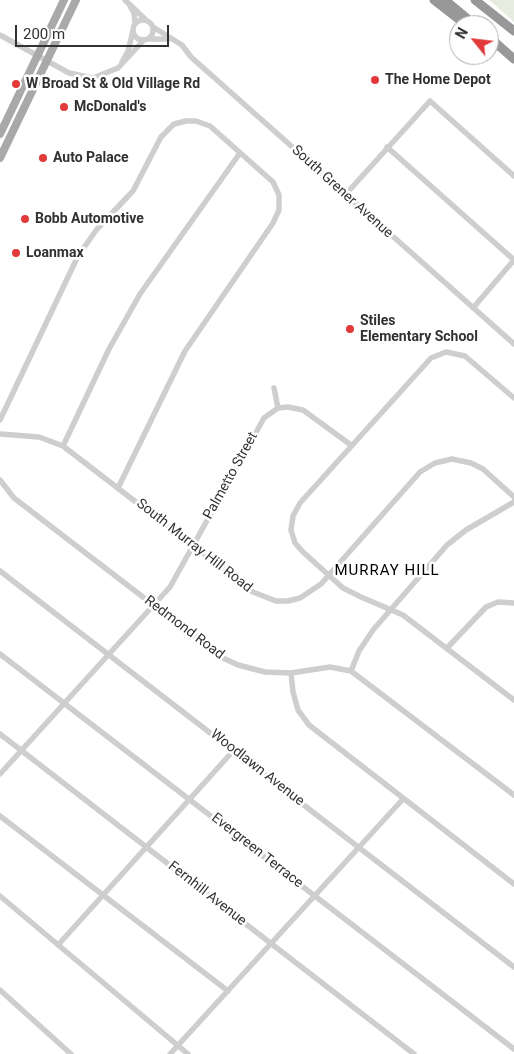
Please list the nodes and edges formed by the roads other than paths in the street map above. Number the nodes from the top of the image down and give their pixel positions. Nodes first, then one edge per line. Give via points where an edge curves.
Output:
1 (64, 0) edge
2 (76, 0) edge
3 (434, 0) edge
4 (445, 0) edge
5 (475, 0) edge
6 (480, 0) edge
7 (453, 15) edge
8 (463, 15) edge
9 (145, 19) junction
10 (135, 23) junction
11 (153, 27) junction
12 (514, 30) edge
13 (133, 31) junction
14 (0, 35) edge
15 (171, 39) junction
16 (146, 40) junction
17 (499, 46) edge
18 (499, 52) edge
19 (37, 56) junction
20 (514, 59) edge
21 (47, 61) junction
22 (514, 64) edge
23 (118, 68) junction
24 (0, 134) edge
25 (387, 148) junction
26 (240, 153) junction
27 (0, 158) edge
28 (514, 176) edge
29 (346, 194) junction
30 (514, 260) edge
31 (473, 308) junction
32 (514, 344) edge
33 (274, 388) dead end
34 (514, 398) edge
35 (278, 408) junction
36 (0, 420) edge
37 (0, 434) edge
38 (351, 445) junction
39 (63, 446) junction
40 (0, 480) edge
41 (118, 488) junction
42 (514, 497) edge
43 (514, 502) edge
44 (193, 546) junction
45 (0, 571) edge
46 (328, 575) junction
47 (514, 603) edge
48 (154, 606) junction
49 (392, 608) junction
50 (447, 648) junction
51 (0, 654) edge
52 (109, 655) junction
53 (351, 671) junction
54 (292, 673) junction
55 (514, 700) edge
56 (65, 703) junction
57 (0, 734) edge
58 (234, 750) junction
59 (22, 751) junction
60 (0, 774) edge
61 (514, 795) edge
62 (189, 799) junction
63 (403, 799) junction
64 (0, 816) edge
65 (360, 847) junction
66 (147, 848) junction
67 (514, 884) edge
68 (0, 896) edge
69 (104, 896) junction
70 (316, 896) junction
71 (271, 944) junction
72 (58, 946) junction
73 (514, 966) edge
74 (0, 990) edge
75 (228, 991) junction
76 (178, 1046) junction
77 (514, 1049) edge
78 (71, 1054) edge
79 (170, 1054) edge
80 (188, 1054) edge
81 (414, 1054) edge

1 - 19 main road
2 - 21 main road
3 - 7 highway
4 - 8 highway
5 - 12 highway
6 - 12 highway
9 - 10 street
9 - 10 street via 126,0 134,13
9 - 11 street
10 - 13 street
11 - 15 street, South Grener Avenue
11 - 16 street via 152,35
13 - 16 street via 138,39
13 - 23 street via 128,51
14 - 19 street
15 - 16 street
15 - 29 street, South Grener Avenue via 182,45 190,56
16 - 23 street
17 - 20 highway
18 - 22 highway
19 - 21 street
19 - 24 main road
21 - 23 street via 85,78 102,77
21 - 27 main road
25 - 28 street via 430,101
25 - 29 street
25 - 30 street
26 - 36 street via 210,126 196,121 186,120 172,126 162,136 133,191 84,246
26 - 39 street via 140,294 109,349
26 - 41 street via 273,182 279,210 185,351
29 - 31 street, South Grener Avenue
30 - 31 street
31 - 32 street, South Grener Avenue
33 - 35 street
34 - 38 street via 470,359 459,353 446,352 424,363
35 - 38 street via 303,410
35 - 44 street, Palmetto Street via 259,424
37 - 39 street, South Murray Hill Road via 39,437
38 - 46 street via 300,504 291,524 295,543
39 - 41 street, South Murray Hill Road
40 - 48 street, Redmond Road via 14,498
41 - 44 street, South Murray Hill Road
42 - 46 street, South Murray Hill Road via 483,469 471,463 452,459 435,463 420,472
43 - 49 street via 456,537
44 - 46 street, South Murray Hill Road via 253,592 276,601 300,598
44 - 48 street, Palmetto Street via 175,579
45 - 52 street, Woodlawn Avenue
46 - 49 street via 353,594
47 - 50 street via 486,606
48 - 52 street, Palmetto Street
48 - 54 street, Redmond Road via 230,662 259,672
49 - 50 street
49 - 53 street via 366,640
50 - 55 street
51 - 56 street, Evergreen Terrace
52 - 56 street, Palmetto Street
52 - 58 street, Woodlawn Avenue
53 - 54 street, Redmond Road via 330,667
53 - 61 street, Redmond Road
54 - 63 street via 293,692 302,718
56 - 59 street, Palmetto Street
56 - 62 street, Evergreen Terrace
57 - 59 street, Fernhill Avenue
58 - 62 street
58 - 65 street, Woodlawn Avenue
59 - 60 street, Palmetto Street
59 - 66 street, Fernhill Avenue
62 - 66 street
62 - 70 street, Evergreen Terrace
63 - 65 street
63 - 67 street
64 - 69 street
65 - 70 street
65 - 73 street, Woodlawn Avenue
66 - 69 street
66 - 71 street, Fernhill Avenue
68 - 72 street
69 - 72 street
69 - 75 street
70 - 71 street
70 - 77 street, Evergreen Terrace
71 - 75 street
71 - 81 street, Fernhill Avenue
72 - 76 street
74 - 78 street
75 - 76 street
76 - 79 street
76 - 80 street

